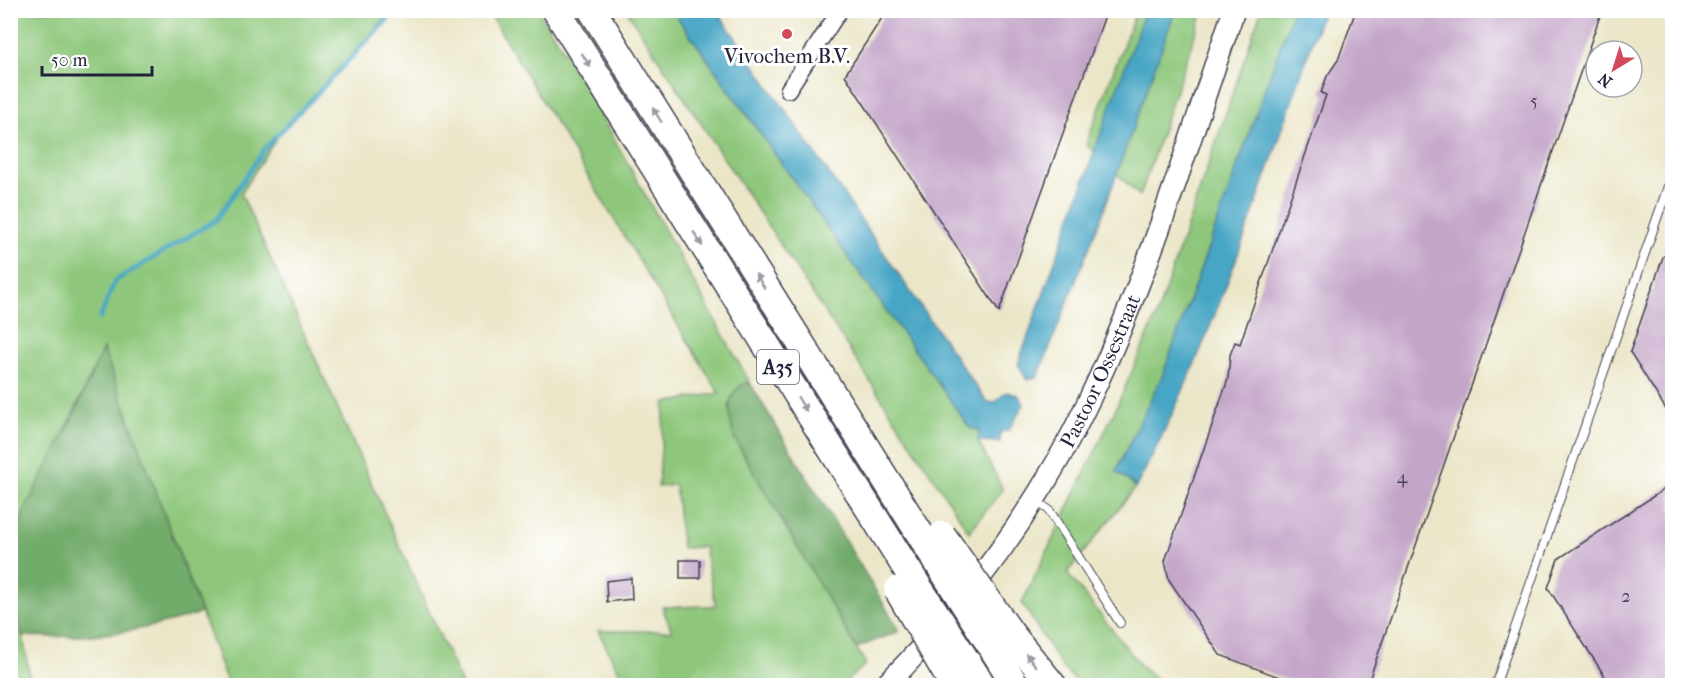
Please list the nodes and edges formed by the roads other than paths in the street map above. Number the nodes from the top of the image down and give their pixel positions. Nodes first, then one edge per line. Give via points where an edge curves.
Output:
1 (555, 10) edge
2 (592, 10) edge
3 (840, 10) edge
4 (1234, 10) edge
5 (788, 90) dead end
6 (1672, 175) edge
7 (1034, 500) junction
8 (1120, 623) dead end
9 (1003, 643) junction
10 (970, 682) edge
11 (885, 686) edge
12 (1016, 686) edge
13 (1053, 686) edge
14 (1495, 686) edge

1 -> 10 highway, A35, bridge via 890,543 904,582
9 -> 2 highway, A35, bridge via 824,382
3 - 5 street
4 - 7 main road, Pastoor Ossestraat via 1127,316 1090,399
6 - 14 lane
7 - 8 lane via 1049,510
7 - 11 main road, Pastoor Ossestraat via 963,599
9 - 12 highway, A35
13 -> 9 highway, A35

